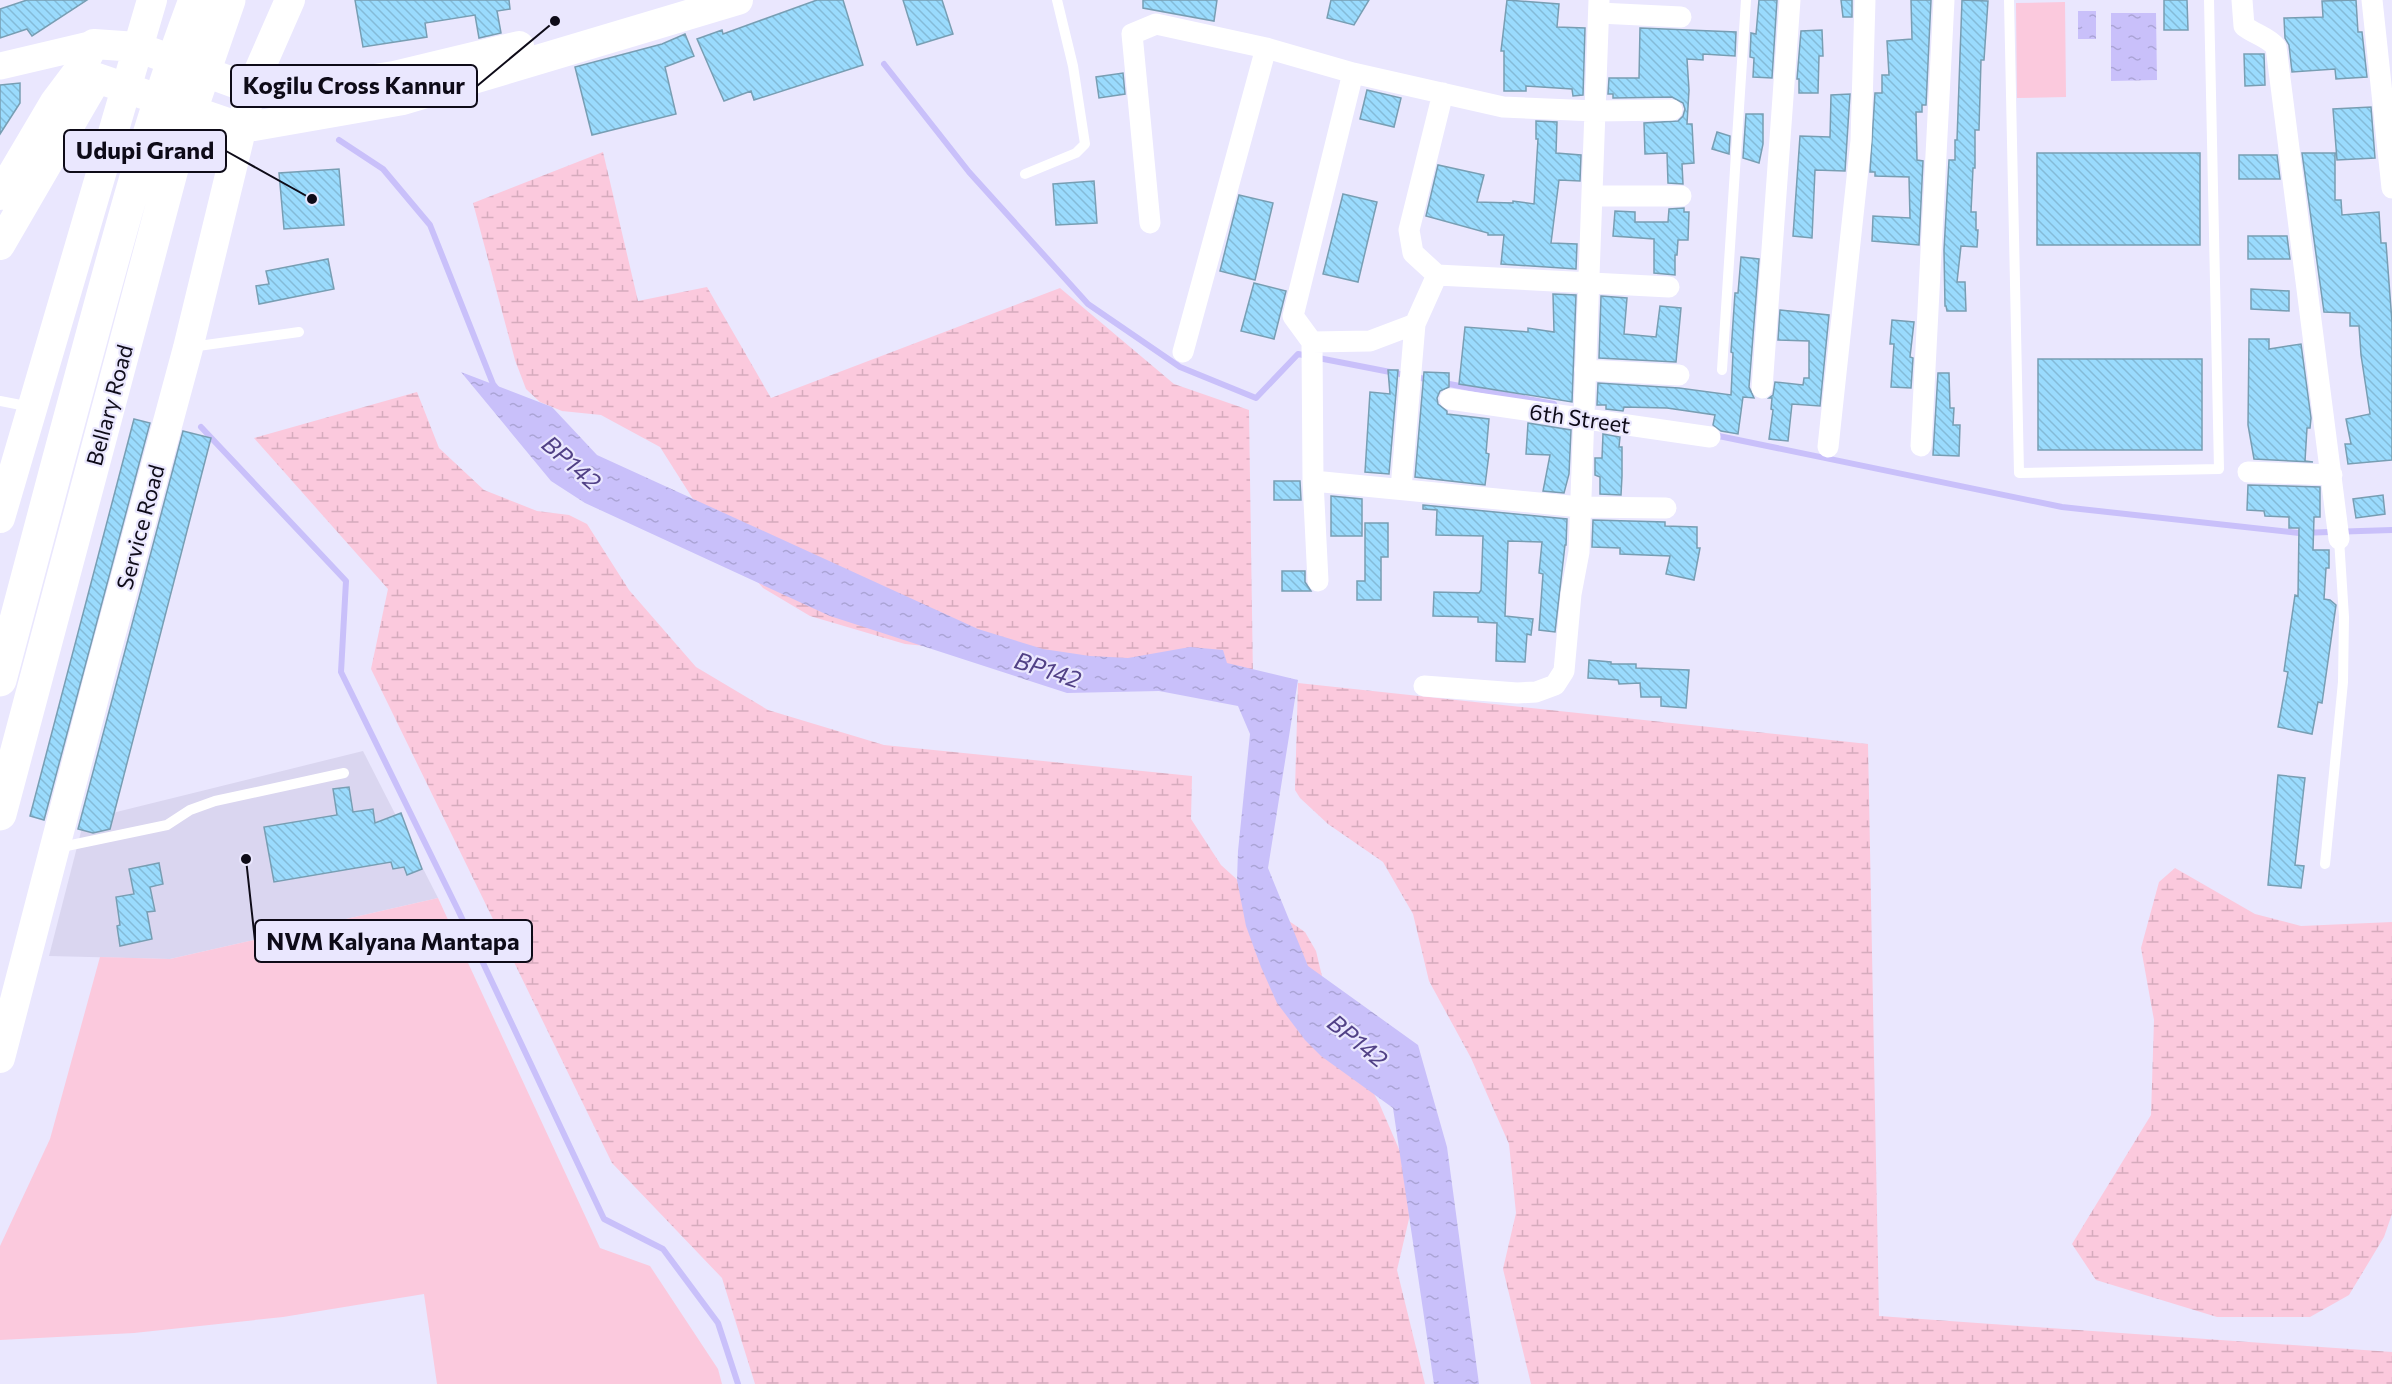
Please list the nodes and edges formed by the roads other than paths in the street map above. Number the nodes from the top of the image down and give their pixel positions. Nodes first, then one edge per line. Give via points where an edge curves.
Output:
1 (152, 0) edge
2 (195, 0) edge
3 (229, 0) edge
4 (290, 0) edge
5 (675, 0) edge
6 (738, 0) edge
7 (1057, 0) edge
8 (1746, 0) edge
9 (1790, 0) edge
10 (1865, 0) edge
11 (1944, 0) edge
12 (2009, 0) edge
13 (2209, 0) edge
14 (2242, 0) edge
15 (2372, 0) edge
16 (1599, 7) edge
17 (1681, 18) dead end
18 (1266, 48) junction
19 (100, 55) junction
20 (0, 66) edge
21 (1353, 73) junction
22 (126, 87) junction
23 (399, 88) junction
24 (251, 89) junction
25 (1443, 93) junction
26 (1672, 110) dead end
27 (1595, 111) junction
28 (242, 128) junction
29 (1025, 174) dead end
30 (2392, 188) edge
31 (0, 195) edge
32 (1592, 196) junction
33 (1681, 196) dead end
34 (1150, 223) dead end
35 (0, 245) edge
36 (1437, 275) junction
37 (1588, 284) junction
38 (1669, 287) dead end
39 (1415, 324) junction
40 (299, 332) dead end
41 (1312, 342) junction
42 (188, 348) junction
43 (1183, 352) dead end
44 (1585, 370) junction
45 (1722, 370) dead end
46 (1679, 375) dead end
47 (1762, 388) dead end
48 (1450, 399) dead end
49 (0, 401) edge
50 (32, 407) junction
51 (1583, 419) junction
52 (1710, 437) dead end
53 (1921, 446) dead end
54 (1828, 447) dead end
55 (2248, 472) dead end
56 (2332, 476) junction
57 (1313, 481) junction
58 (1401, 489) junction
59 (1580, 507) junction
60 (1666, 508) dead end
61 (0, 518) edge
62 (2338, 528) joint
63 (1318, 581) dead end
64 (0, 680) edge
65 (1424, 686) dead end
66 (344, 773) dead end
67 (0, 814) edge
68 (54, 849) junction
69 (2325, 864) dead end
70 (0, 1058) edge

1 - 19 main road
2 - 64 highway, Bellary Road via 146,141
3 - 67 highway, Bellary Road via 177,150
4 - 24 main road, Service Road
5 - 23 main road via 492,53
6 - 23 main road
7 - 29 lane via 1073,66 1085,144 1076,153
8 - 45 lane
9 - 47 street
10 - 54 street via 1861,141
11 - 53 street
12 - 13 lane via 2019,473 2219,469
14 - 56 street via 2244,26 2271,40 2276,47
15 - 30 street
16 - 17 street
16 - 27 street
18 - 21 street
18 - 34 street via 1156,24 1132,34
18 - 43 street
19 - 20 street
19 - 22 main road
19 - 22 main road
19 - 24 main road
19 - 31 main road via 55,102
19 - 35 main road
21 - 25 street
21 - 41 street via 1293,316
22 - 28 main road
22 - 50 main road
23 - 24 main road
23 - 28 main road
24 - 28 main road, Service Road
25 - 27 street via 1503,107
25 - 36 street via 1409,230 1413,254
26 - 27 street
27 - 32 street
28 - 42 main road, Service Road
32 - 33 street
32 - 37 street
36 - 37 street
36 - 39 street
37 - 38 street
37 - 44 street
39 - 41 street via 1370,341
39 - 58 street
40 - 42 lane
41 - 57 street
42 - 68 main road, Service Road
44 - 46 street
44 - 51 street
48 - 51 street, 6th Street
49 - 50 lane
50 - 61 main road
51 - 52 street, 6th Street
51 - 59 street
55 - 56 street
56 - 62 street
57 - 58 street
57 - 63 street
58 - 59 street
59 - 60 street
59 - 65 street via 1579,552 1564,671 1555,685 1517,693
62 - 69 lane via 2344,617 2343,682
66 - 68 lane via 215,801 190,810 167,825
68 - 70 main road, Service Road

